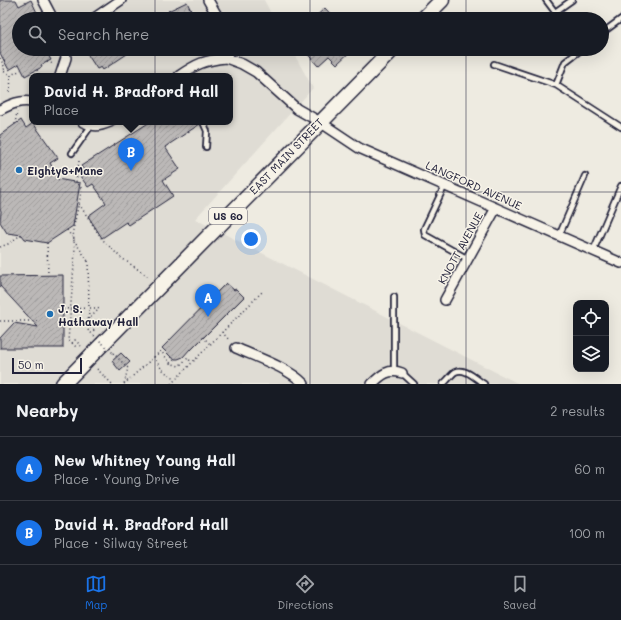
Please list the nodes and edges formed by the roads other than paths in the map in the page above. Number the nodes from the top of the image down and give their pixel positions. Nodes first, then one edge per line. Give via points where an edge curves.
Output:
1 (43, 0) edge
2 (121, 0) edge
3 (208, 0) edge
4 (442, 0) edge
5 (546, 0) edge
6 (572, 0) edge
7 (49, 12) edge
8 (103, 12) edge
9 (215, 12) edge
10 (430, 12) edge
11 (621, 19) edge
12 (609, 28) edge
13 (66, 56) edge
14 (221, 56) edge
15 (231, 56) edge
16 (386, 56) edge
17 (573, 56) edge
18 (494, 64) dead end
19 (62, 73) edge
20 (184, 73) edge
21 (556, 86) junction
22 (29, 101) edge
23 (0, 110) edge
24 (320, 122) junction
25 (86, 125) edge
26 (204, 125) edge
27 (621, 127) edge
28 (206, 147) dead end
29 (72, 154) dead end
30 (585, 176) dead end
31 (445, 185) junction
32 (621, 186) edge
33 (496, 208) junction
34 (559, 236) junction
35 (593, 251) junction
36 (468, 258) junction
37 (621, 264) edge
38 (394, 297) dead end
39 (445, 300) dead end
40 (236, 348) road end
41 (398, 372) junction
42 (63, 384) edge
43 (304, 384) edge
44 (372, 384) edge
45 (414, 384) edge
46 (444, 384) edge
47 (484, 384) edge

1 - 7 street
2 - 8 street
3 - 9 street
4 - 10 main road
5 - 6 lane via 556,12
11 - 12 lane
13 - 19 street
14 - 20 street
15 - 24 street, LANGFORD AVENUE via 256,72 297,109
16 - 24 main road, EAST MAIN STREET / US 60
17 - 21 lane via 565,62
18 - 21 lane
21 - 27 lane
22 - 23 street via 24,100
24 - 31 street, LANGFORD AVENUE via 359,148
24 - 42 main road, EAST MAIN STREET / US 60
25 - 29 lane
26 - 28 lane via 207,130
30 - 34 lane
31 - 33 street, LANGFORD AVENUE
31 - 36 lane via 424,229 425,235
32 - 35 lane
33 - 34 street, LANGFORD AVENUE
33 - 36 street, KNOTT AVENUE
34 - 35 street, LANGFORD AVENUE
35 - 37 street, LANGFORD AVENUE
36 - 39 street, KNOTT AVENUE
38 - 41 lane
40 - 43 street via 284,369
41 - 44 street via 385,373
41 - 45 lane
46 - 47 lane via 455,372 463,371

